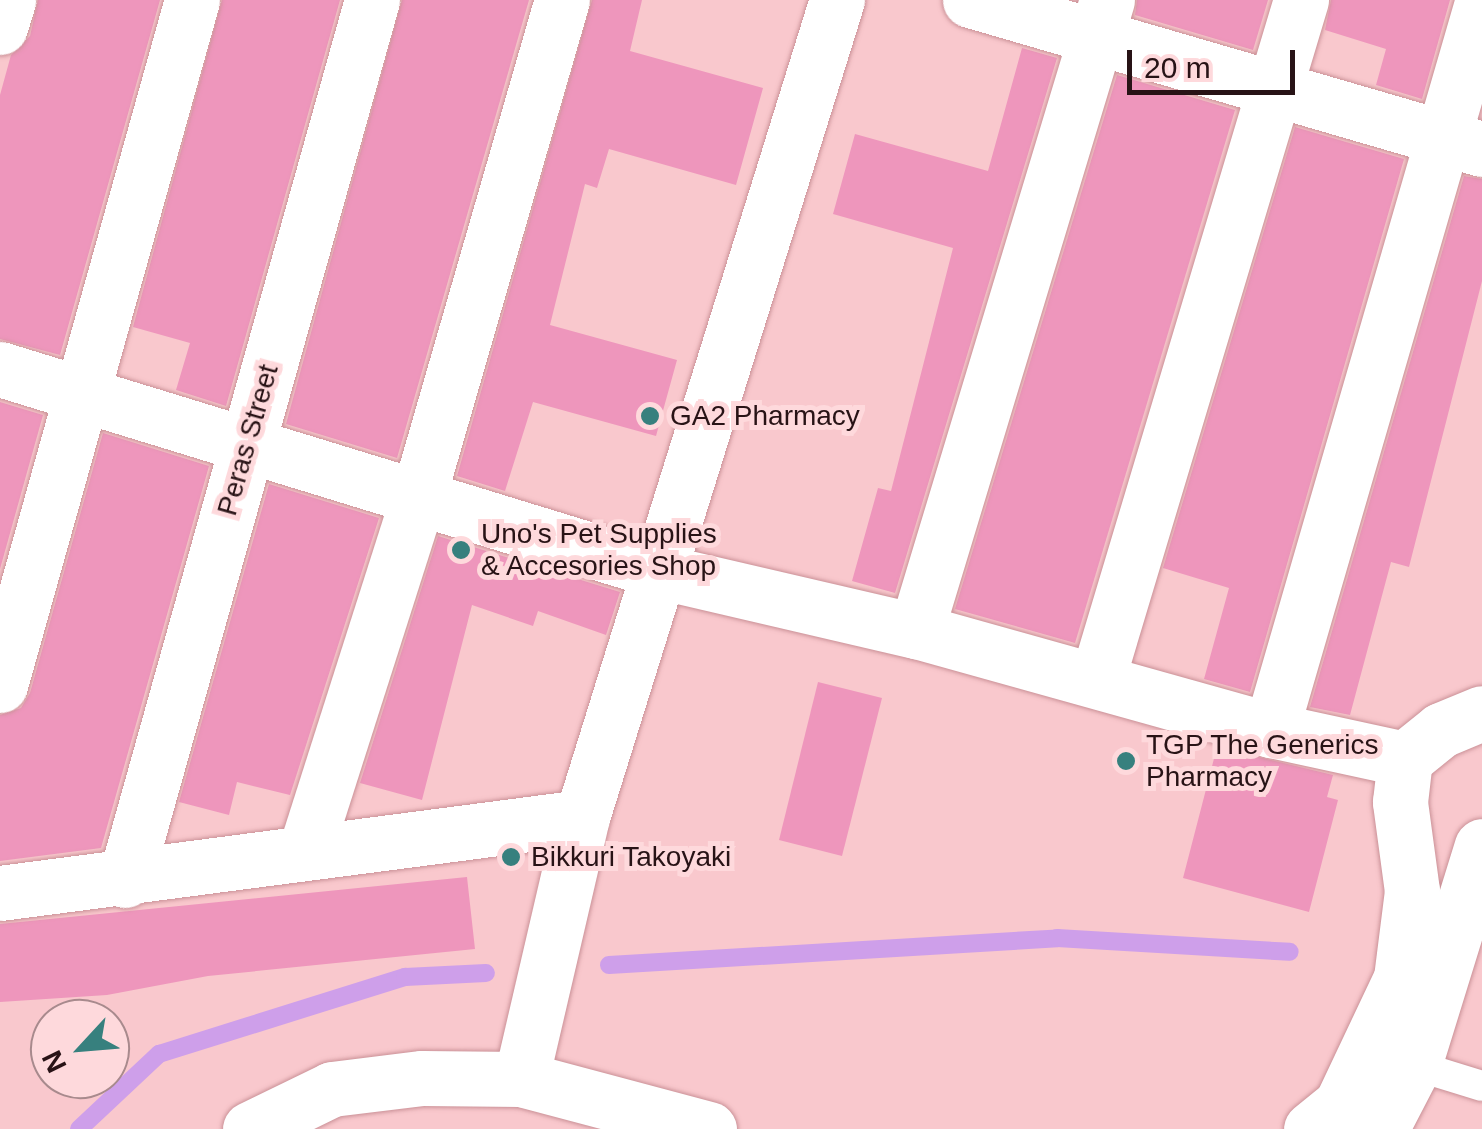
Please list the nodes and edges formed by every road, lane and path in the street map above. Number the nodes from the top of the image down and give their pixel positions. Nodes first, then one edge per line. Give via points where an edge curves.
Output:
1 (8, 0) edge
2 (192, 0) edge
3 (372, 0) edge
4 (562, 0) edge
5 (836, 0) edge
6 (970, 0) edge
7 (1301, 0) edge
8 (1482, 2) edge
9 (1102, 18) edge
10 (0, 27) edge
11 (1273, 90) junction
12 (1461, 143) edge
13 (0, 369) edge
14 (79, 394) junction
15 (247, 444) junction
16 (419, 494) junction
17 (662, 572) junction
18 (916, 631) junction
19 (1097, 680) junction
20 (0, 684) edge
21 (1482, 713) edge
22 (1270, 730) junction
23 (1405, 759) junction
24 (582, 816) junction
25 (1482, 846) edge
26 (306, 849) junction
27 (125, 880) junction
28 (0, 893) edge
29 (1414, 1066) junction
30 (521, 1079) junction
31 (1482, 1086) edge
32 (250, 1129) edge
33 (709, 1129) edge
34 (1311, 1129) edge
35 (1381, 1129) edge

1 - 10 street
2 - 14 street
3 - 15 street, Peras Street
4 - 16 street
5 - 17 street
6 - 9 street
7 - 11 street
8 - 12 street
9 - 11 street
9 - 18 street
11 - 12 street
11 - 19 street
12 - 22 street
13 - 14 street
14 - 15 street
14 - 20 street
15 - 16 street
15 - 27 street, Peras Street
16 - 17 street
16 - 26 street
17 - 18 street
17 - 24 street
18 - 19 street
19 - 22 street
21 - 23 street via 1441,730
22 - 23 street
23 - 34 street via 1400,802 1412,891 1400,978 1341,1105
24 - 26 street
24 - 30 street
25 - 29 street
26 - 27 street
27 - 28 street
29 - 31 lane
29 - 35 street
30 - 32 street via 422,1078 332,1089
30 - 33 street

